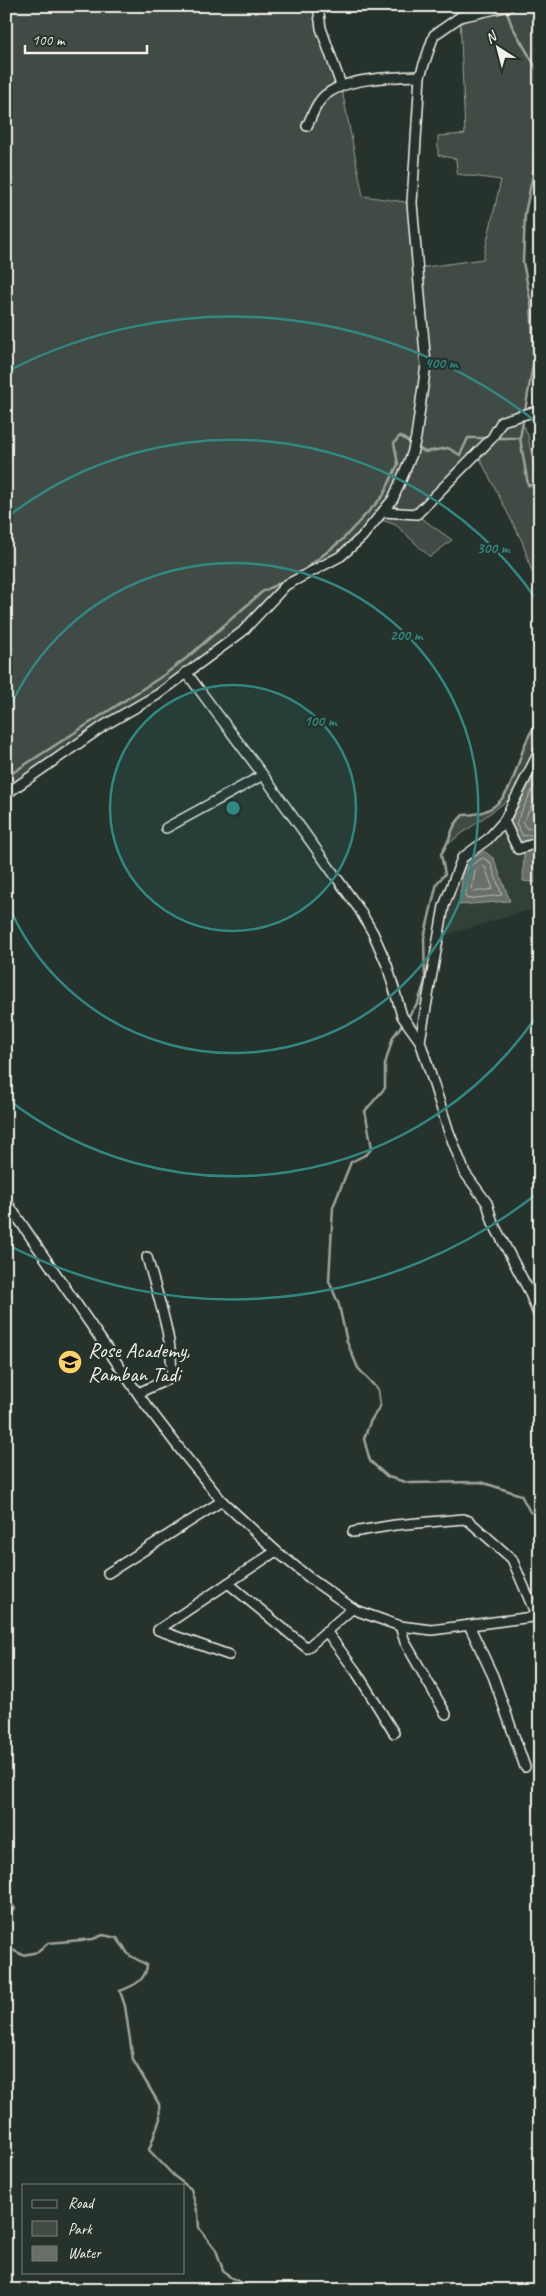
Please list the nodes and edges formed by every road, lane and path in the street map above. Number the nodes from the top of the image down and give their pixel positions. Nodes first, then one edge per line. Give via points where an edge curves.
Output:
1 (318, 6) edge
2 (509, 6) edge
3 (420, 76) junction
4 (341, 85) junction
5 (307, 126) dead end
6 (540, 410) edge
7 (384, 512) junction
8 (186, 672) junction
9 (540, 750) edge
10 (264, 775) junction
11 (6, 794) edge
12 (504, 821) junction
13 (166, 828) dead end
14 (540, 842) edge
15 (420, 1041) junction
16 (6, 1201) edge
17 (147, 1256) dead end
18 (540, 1319) edge
19 (138, 1393) junction
20 (222, 1501) junction
21 (353, 1532) dead end
22 (276, 1551) junction
23 (108, 1573) dead end
24 (228, 1583) junction
25 (353, 1608) junction
26 (538, 1615) edge
27 (469, 1625) junction
28 (400, 1626) junction
29 (326, 1631) junction
30 (229, 1654) dead end
31 (446, 1714) dead end
32 (394, 1733) dead end
33 (525, 1767) dead end

1 - 4 street via 321,28
2 - 3 street via 460,17 434,35
3 - 4 street
3 - 7 street via 412,203 426,365 412,454
4 - 5 street via 320,100
6 - 7 street via 502,421 492,438 417,514
7 - 8 street via 341,556 286,586 242,632
8 - 10 street
8 - 11 street via 157,695 104,725
9 - 12 street
10 - 13 street
10 - 15 street via 359,909 387,966 402,1016
12 - 14 street via 518,849
12 - 15 street via 488,839 462,858 444,906
15 - 18 street via 465,1174 487,1203 493,1223 530,1291
16 - 19 street
17 - 19 street via 173,1364 171,1378
19 - 20 street
20 - 22 street
20 - 23 street
21 - 26 street via 395,1525 469,1521 512,1559
22 - 24 street
22 - 25 street
24 - 29 street via 307,1648
24 - 30 street via 158,1630
25 - 28 street
25 - 29 street
26 - 27 street
27 - 28 street via 432,1630
27 - 33 street via 493,1676
28 - 31 street via 405,1642
29 - 32 street

